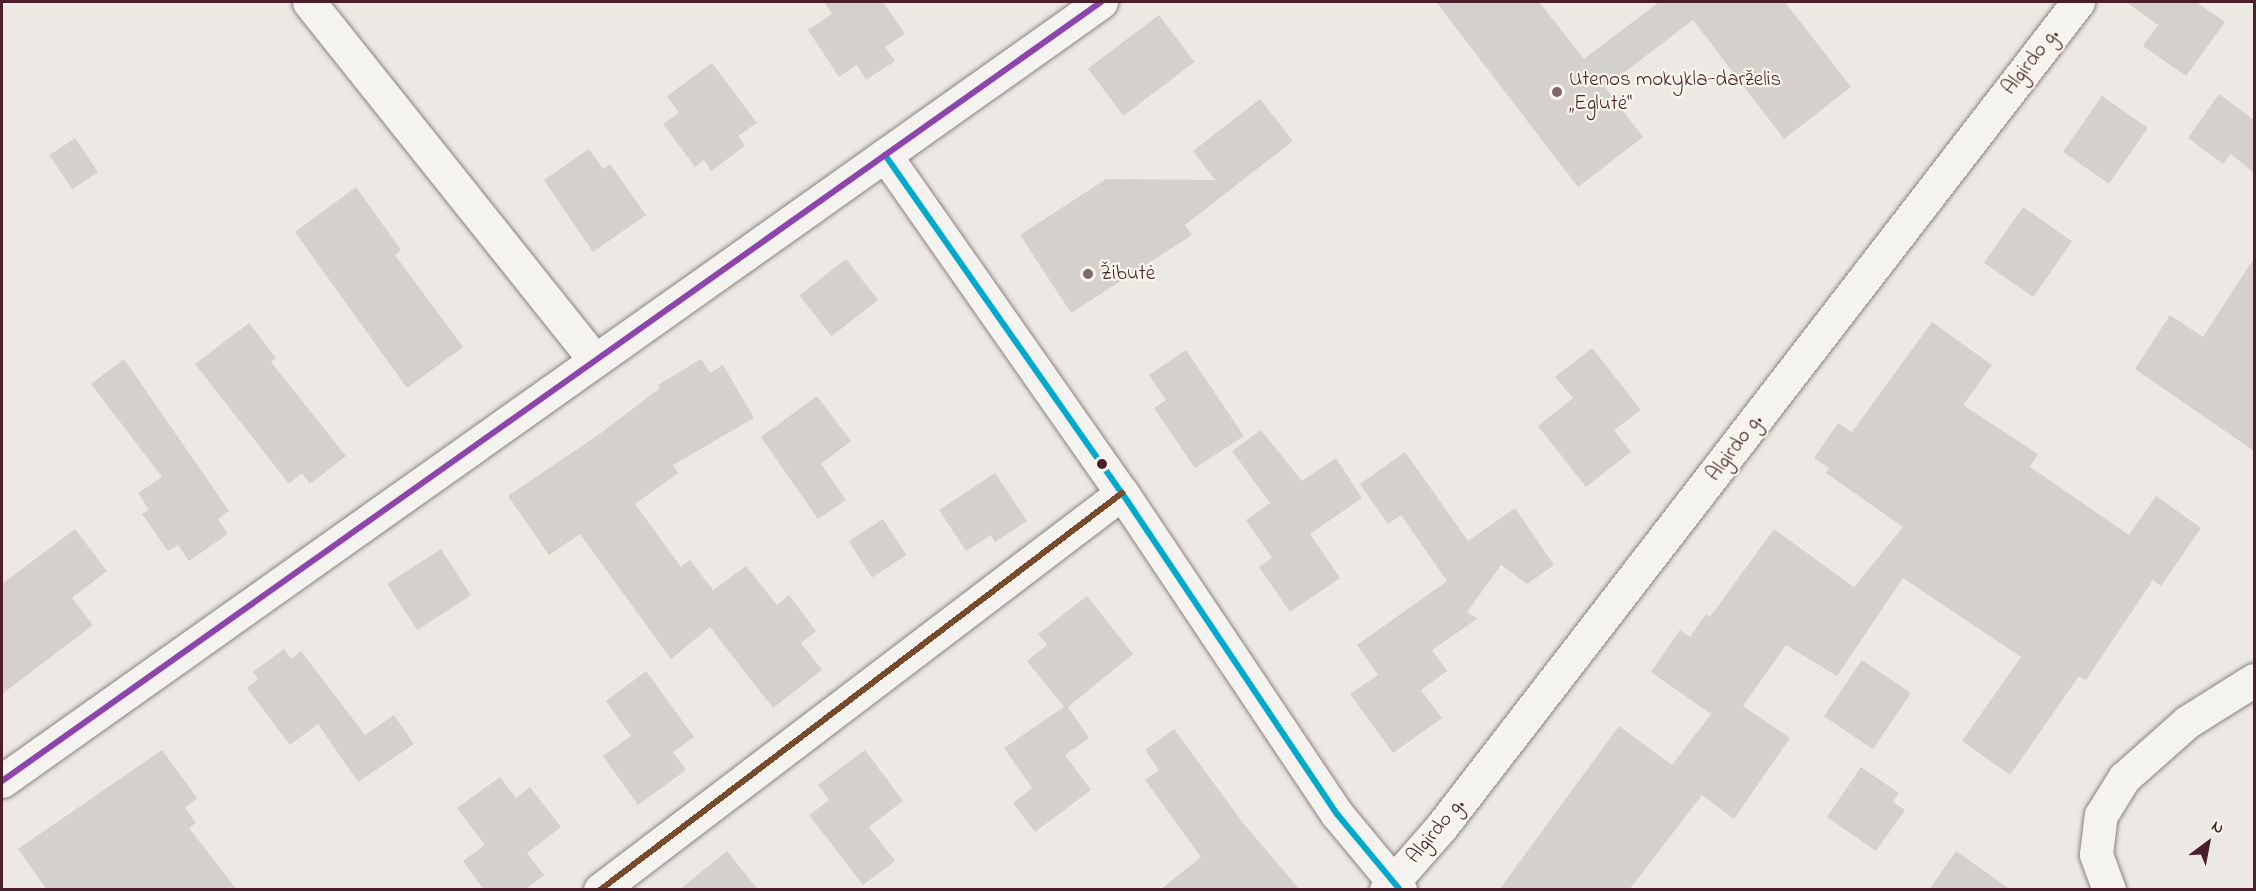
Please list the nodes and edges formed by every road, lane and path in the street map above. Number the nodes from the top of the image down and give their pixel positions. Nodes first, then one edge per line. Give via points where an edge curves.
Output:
1 (309, 2) edge
2 (1101, 2) edge
3 (2078, 2) edge
4 (885, 155) junction
5 (592, 357) junction
6 (1122, 493) junction
7 (2254, 680) edge
8 (2, 781) edge
9 (1393, 887) edge
10 (600, 890) edge
11 (2109, 890) edge

1 - 5 street
2 - 4 street
3 - 9 street, Algirdo g.
4 - 5 street
4 - 6 street
5 - 8 street
6 - 9 street via 1337,813
6 - 10 street
7 - 11 street via 2187,722 2124,778 2101,815 2096,854

